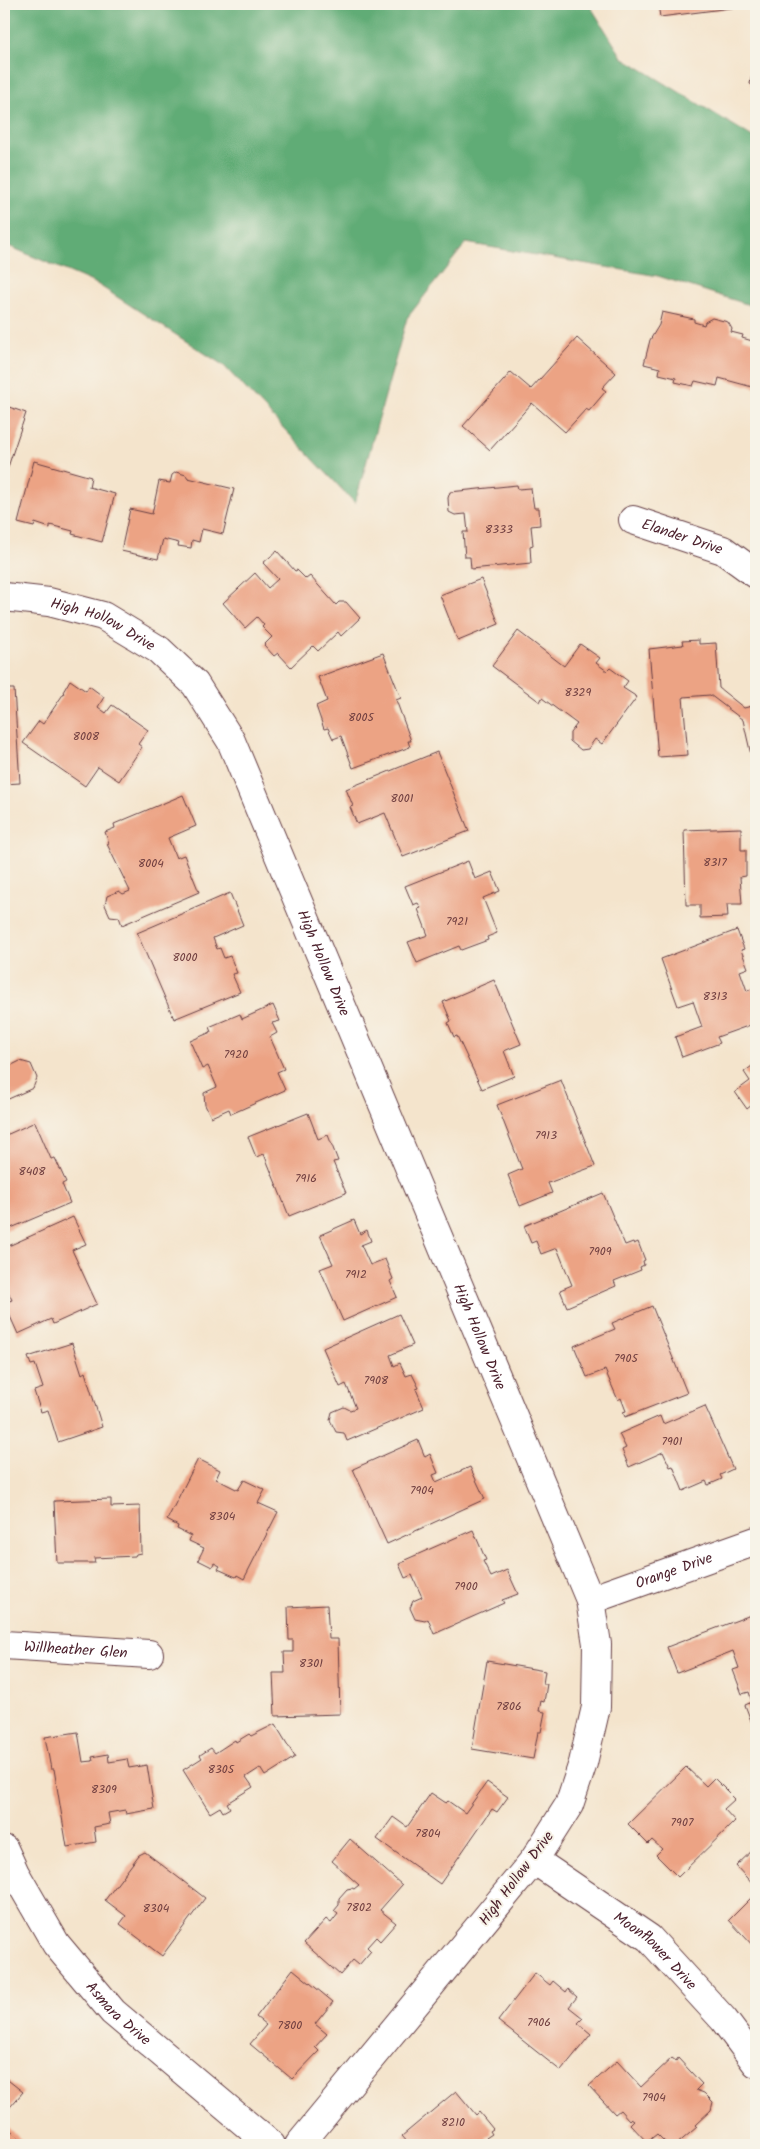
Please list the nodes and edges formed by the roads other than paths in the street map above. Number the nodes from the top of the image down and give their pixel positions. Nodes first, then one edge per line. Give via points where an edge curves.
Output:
1 (633, 520) dead end
2 (756, 574) edge
3 (4, 597) edge
4 (756, 1541) edge
5 (590, 1600) junction
6 (4, 1644) edge
7 (150, 1654) dead end
8 (4, 1849) edge
9 (534, 1860) junction
10 (756, 2063) edge
11 (271, 2145) edge
12 (299, 2145) edge

1 - 2 street, Elander Drive via 723,550
3 - 5 street, High Hollow Drive via 48,602 103,616 159,650 195,684 231,741
4 - 5 street, Orange Drive
5 - 9 street, High Hollow Drive via 597,1644 596,1707 569,1805
6 - 7 street, Willheather Glen
8 - 11 street, Asmara Drive via 56,1944 113,2012
9 - 10 street, Moonflower Drive via 649,1938 724,2020
9 - 12 street, High Hollow Drive

